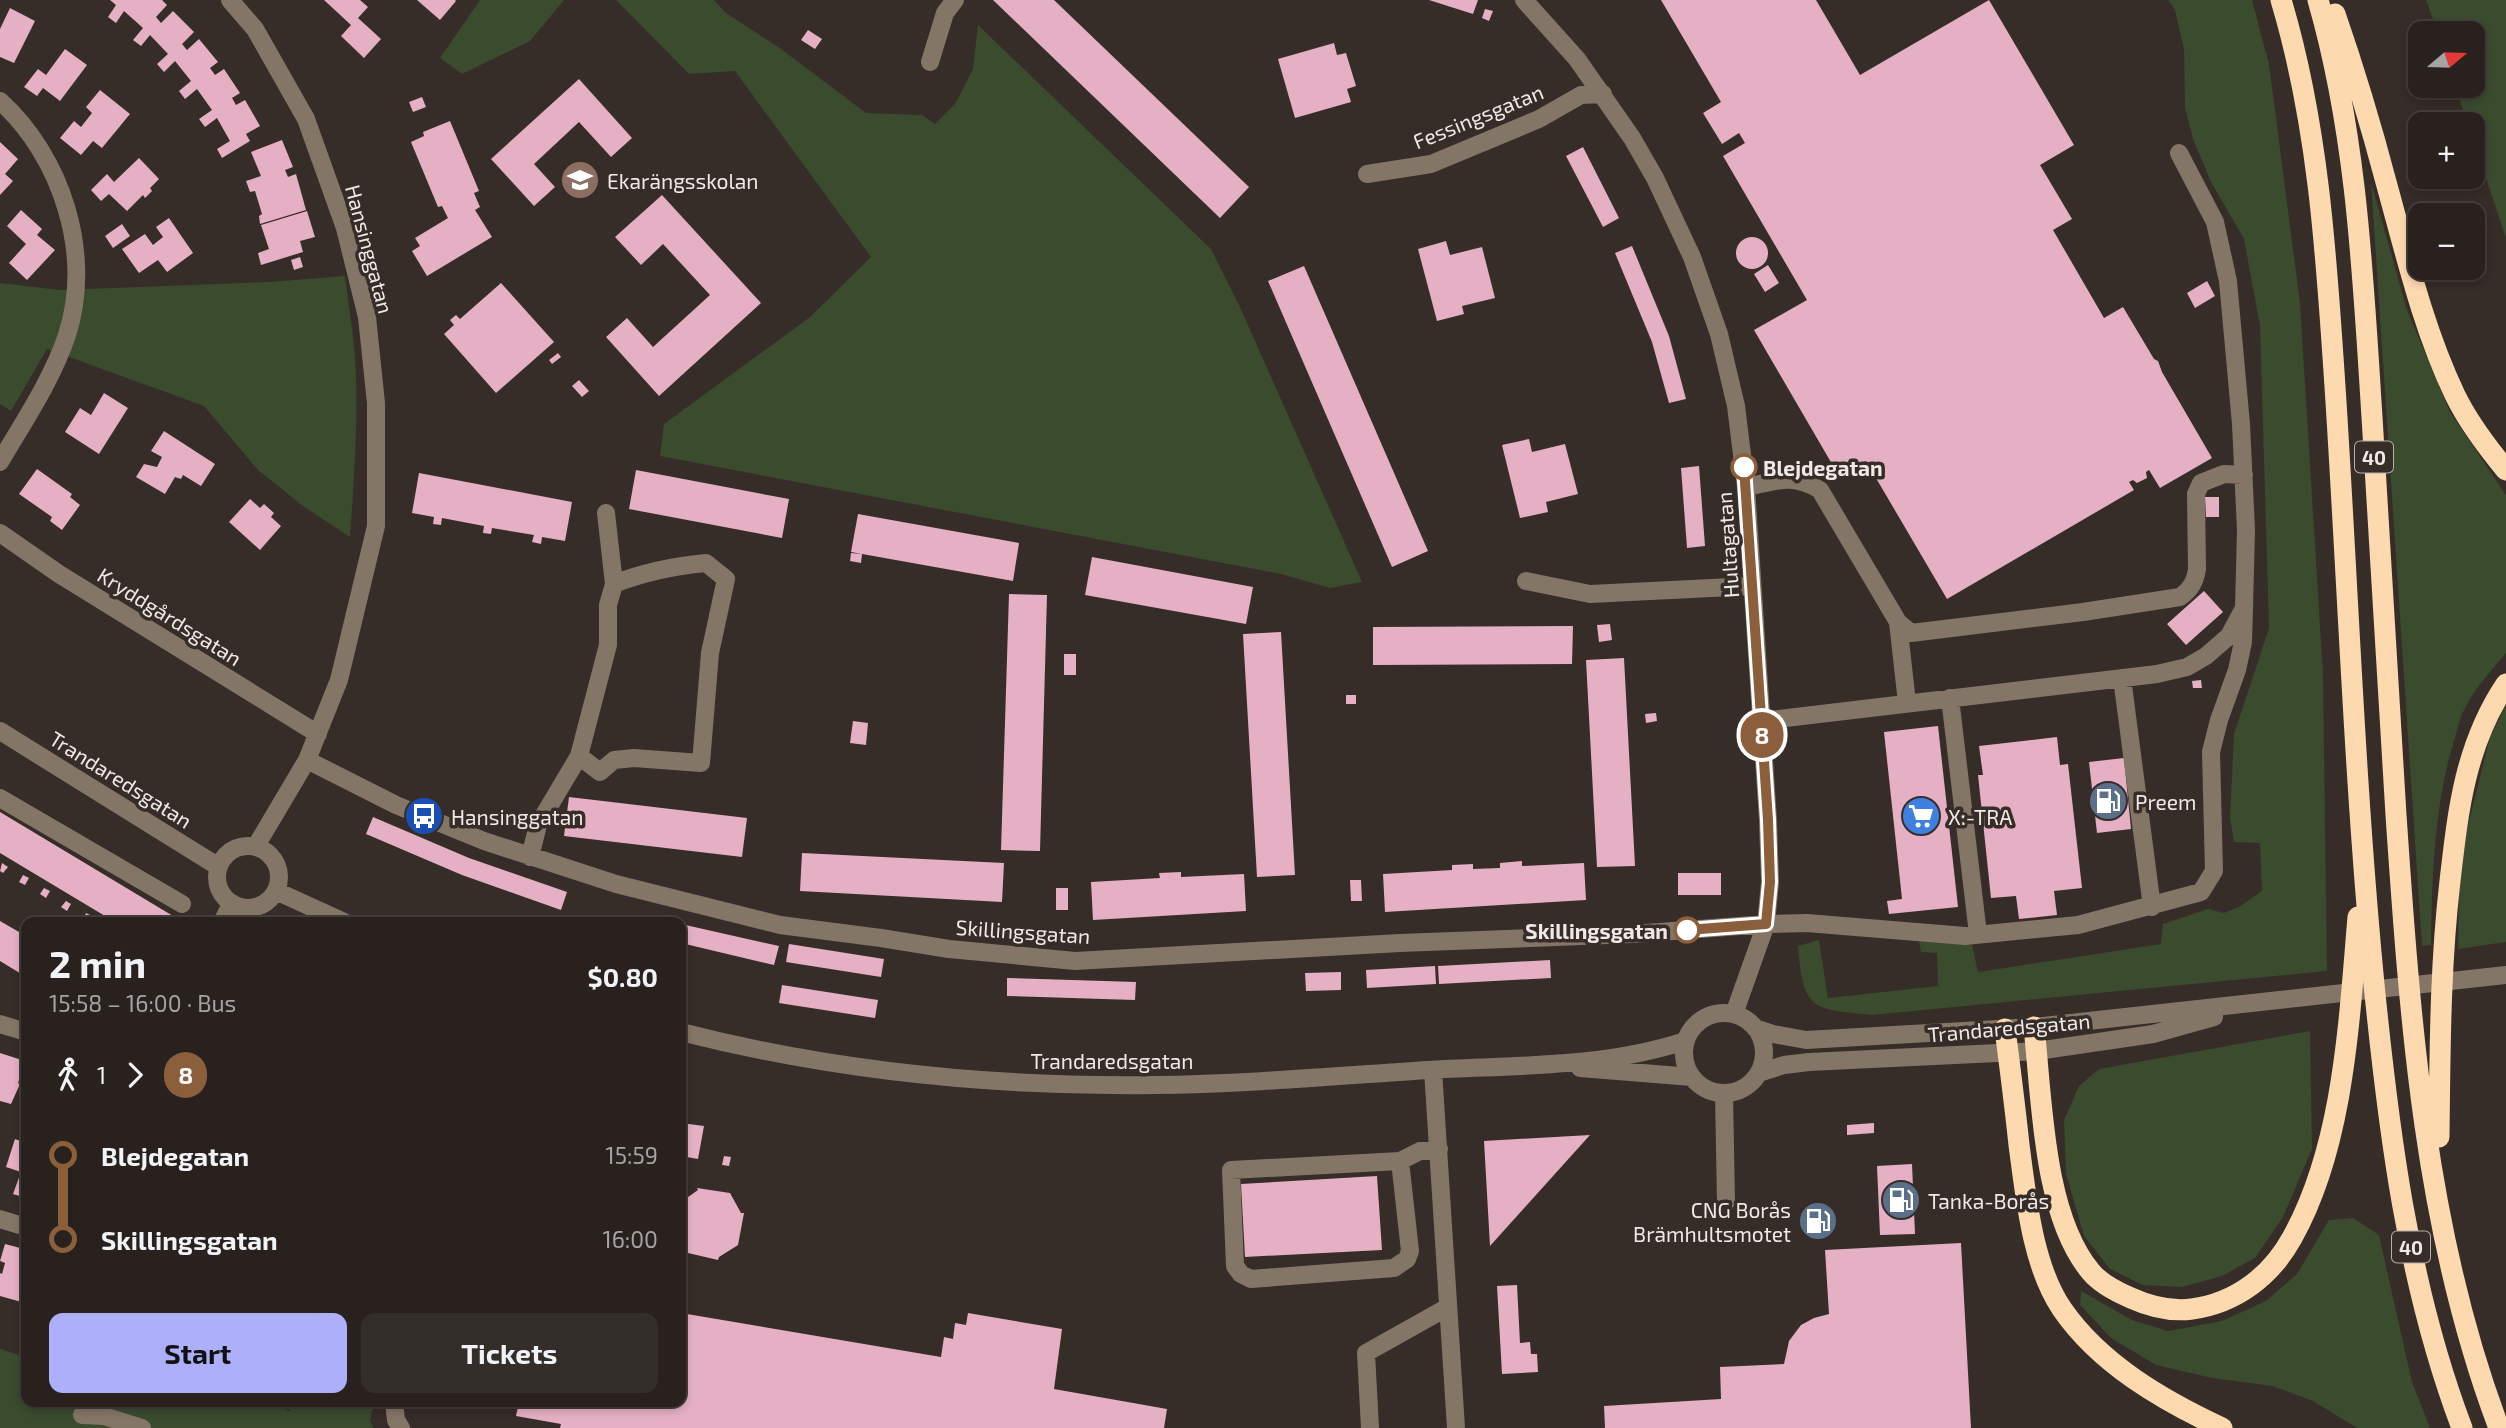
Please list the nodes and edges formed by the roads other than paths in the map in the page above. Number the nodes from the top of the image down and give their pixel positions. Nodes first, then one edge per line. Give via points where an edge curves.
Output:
1 (230, 0) edge
2 (955, 0) edge
3 (1524, 0) edge
4 (2281, 0) edge
5 (2318, 0) edge
6 (2330, 0) edge
7 (930, 62) dead end
8 (1603, 94) junction
9 (0, 101) edge
10 (2179, 153) dead end
11 (1367, 174) dead end
12 (0, 462) edge
13 (2506, 470) edge
14 (2244, 475) junction
15 (1746, 487) junction
16 (606, 513) dead end
17 (0, 533) edge
18 (1526, 581) dead end
19 (614, 584) junction
20 (1752, 586) junction
21 (2244, 608) junction
22 (1898, 622) junction
23 (2122, 678) junction
24 (2506, 684) edge
25 (1950, 698) junction
26 (1907, 703) junction
27 (1761, 721) junction
28 (0, 731) edge
29 (318, 734) junction
30 (579, 755) junction
31 (307, 760) junction
32 (0, 798) edge
33 (256, 846) junction
34 (530, 857) junction
35 (2363, 866) junction
36 (219, 867) junction
37 (276, 891) junction
38 (232, 903) junction
39 (182, 904) dead end
40 (2152, 907) junction
41 (225, 917) edge
42 (333, 917) edge
43 (1766, 924) junction
44 (1978, 934) junction
45 (2506, 975) edge
46 (2261, 1004) junction
47 (1734, 1014) junction
48 (0, 1024) edge
49 (2034, 1027) junction
50 (1755, 1028) junction
51 (2005, 1029) junction
52 (21, 1030) edge
53 (686, 1033) edge
54 (1685, 1041) junction
55 (2037, 1051) junction
56 (2008, 1054) junction
57 (1546, 1065) junction
58 (1433, 1070) junction
59 (1759, 1073) junction
60 (1692, 1077) junction
61 (1724, 1093) junction
62 (1438, 1149) junction
63 (1400, 1160) junction
64 (1726, 1202) dead end
65 (2438, 1202) junction
66 (0, 1219) edge
67 (21, 1225) edge
68 (1448, 1307) junction
69 (395, 1407) edge
70 (82, 1415) edge
71 (142, 1428) edge
72 (401, 1428) edge
73 (1370, 1428) edge
74 (1456, 1428) edge
75 (2222, 1428) edge
76 (2462, 1428) edge
77 (2500, 1428) edge

1 - 29 street, Hansinggatan via 255,29 306,119 345,228 366,317 376,403 376,526 340,680
2 - 7 street via 945,13
3 - 8 street, Hultagatan
4 - 35 highway, 40 via 2310,129 2327,255
5 - 65 highway, 40 via 2350,157 2363,267 2403,918 2415,1052
6 - 13 highway via 2363,96 2433,344 2456,397
8 - 11 street, Fessingsgatan via 1581,96 1539,119 1431,164
8 - 15 street, Hultagatan via 1654,178 1692,257 1736,407
9 - 12 street via 49,162 70,220 77,279 67,334 46,383
10 - 14 street, Skillingsgatan via 2215,222 2223,253
14 - 21 street, Skillingsgatan
14 - 22 street via 2224,474 2201,483 2196,494 2195,581 2180,597 1928,632 1911,633
15 - 20 street, Hultagatan
15 - 22 street via 1793,478 1820,490
16 - 19 street
17 - 29 street, Kryddgårdsgatan
18 - 20 street via 1590,594
19 - 30 street via 608,606 608,645
19 - 30 street via 678,565 706,563 726,579 710,653 701,763 624,759 614,760 600,772
20 - 27 street, Hultagatan
21 - 23 street via 2229,636 2187,667
21 - 40 street, Skillingsgatan via 2241,651 2211,751 2214,871 2201,892
22 - 26 street
23 - 25 street
23 - 40 street
24 - 65 highway via 2476,743 2458,807 2444,938
25 - 26 street
25 - 44 street
26 - 27 street
27 - 43 street, Hultagatan via 1770,882
28 - 36 street, Trandaredsgatan
29 - 31 street, Hansinggatan
30 - 34 street via 538,825
31 - 33 street, Hansinggatan
31 - 34 street, Skillingsgatan via 396,805
32 - 39 street
33 - 36 street via 233,849
33 - 37 street via 276,864
34 - 43 street, Skillingsgatan via 780,925 1075,961
35 - 55 highway via 2348,1030 2338,1100 2320,1169 2292,1240 2273,1266 2230,1299 2174,1311 2116,1292 2092,1273 2070,1240 2057,1201
35 - 76 highway, 40 via 2398,1189 2423,1300
36 - 38 street via 219,887
37 - 38 street via 257,906
37 - 42 street
38 - 41 street
40 - 44 street, Skillingsgatan via 2078,925
43 - 44 street, Skillingsgatan
43 - 47 street, Hultagatan
45 - 46 street, Trandaredsgatan
46 - 49 street, Trandaredsgatan
46 - 55 street, Trandaredsgatan via 2153,1034
47 - 50 street, Trandaredsgatan
47 - 54 street via 1704,1017
48 - 52 street
49 - 51 street, Trandaredsgatan
49 - 55 highway
50 - 51 street, Trandaredsgatan via 1807,1040
50 - 59 street via 1764,1053
51 - 56 highway
53 - 58 street, Trandaredsgatan via 824,1061 1055,1084 1154,1085
54 - 57 street, Trandaredsgatan via 1642,1054
54 - 60 street via 1684,1060
55 - 56 street, Trandaredsgatan
56 - 59 street, Trandaredsgatan via 1809,1062
56 - 75 highway via 2031,1227 2060,1307 2087,1341 2117,1366 2165,1399
57 - 58 street, Trandaredsgatan
57 - 60 street, Trandaredsgatan
58 - 62 street
59 - 61 street, Trandaredsgatan via 1744,1087
60 - 61 street, Trandaredsgatan via 1706,1089
61 - 64 street
62 - 63 street
62 - 68 street
63 - 63 street via 1231,1170 1236,1266 1241,1274 1251,1279 1394,1268 1407,1259 1410,1251
65 - 77 highway, 40 via 2458,1297
66 - 67 street
68 - 73 street via 1366,1353
68 - 74 street
69 - 72 street
70 - 71 street via 104,1416

